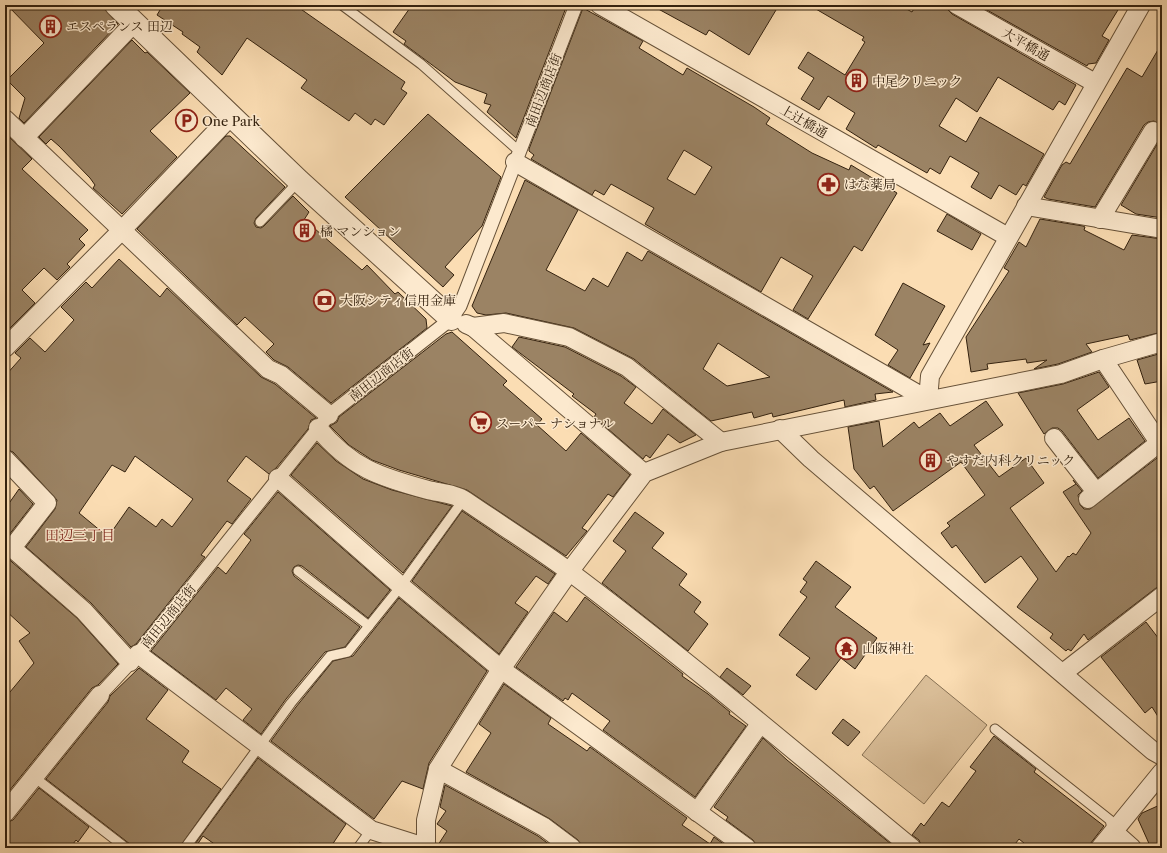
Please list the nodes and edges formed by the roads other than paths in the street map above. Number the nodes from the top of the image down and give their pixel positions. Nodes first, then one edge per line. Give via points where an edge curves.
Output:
1 (116, 5) edge
2 (342, 5) edge
3 (576, 5) edge
4 (600, 5) edge
5 (957, 5) edge
6 (1141, 5) edge
7 (134, 23) junction
8 (1095, 84) junction
9 (231, 116) junction
10 (5, 119) edge
11 (1153, 131) dead end
12 (24, 138) junction
13 (517, 157) junction
14 (299, 181) junction
15 (1026, 206) junction
16 (1100, 219) junction
17 (260, 222) dead end
18 (1162, 229) edge
19 (121, 231) junction
20 (1008, 237) junction
21 (451, 319) junction
22 (473, 327) junction
23 (1162, 342) edge
24 (5, 347) edge
25 (1103, 359) junction
26 (928, 400) junction
27 (324, 421) junction
28 (780, 428) junction
29 (1054, 438) dead end
30 (721, 442) junction
31 (1160, 445) edge
32 (5, 459) edge
33 (644, 473) junction
34 (278, 478) junction
35 (464, 499) junction
36 (9, 552) edge
37 (298, 571) dead end
38 (569, 572) junction
39 (401, 586) junction
40 (1162, 596) edge
41 (369, 626) junction
42 (134, 658) junction
43 (500, 669) junction
44 (1063, 673) junction
45 (100, 695) joint
46 (760, 724) junction
47 (995, 729) dead end
48 (260, 745) junction
49 (1162, 756) edge
50 (438, 769) junction
51 (1162, 772) edge
52 (34, 777) junction
53 (697, 812) junction
54 (5, 813) edge
55 (371, 830) junction
56 (1114, 832) junction
57 (426, 847) edge
58 (126, 848) edge
59 (185, 848) edge
60 (358, 848) edge
61 (572, 848) edge
62 (747, 848) edge
63 (912, 848) edge
64 (1100, 848) edge
65 (1132, 848) edge

1 - 7 street
2 - 13 lane via 420,64
3 - 13 street, 南田辺商店街
4 - 20 street, 上辻橋通
5 - 8 street, 大平橋通
6 - 8 street
7 - 9 street
7 - 12 street
8 - 15 street
9 - 14 street
9 - 19 street
10 - 12 street
11 - 16 street
12 - 19 street
13 - 21 street, 南田辺商店街 via 460,306
13 - 26 street
14 - 17 lane
14 - 21 street
15 - 16 street
15 - 20 street
16 - 18 street
19 - 24 street
19 - 27 street via 268,369 281,375
20 - 26 street via 930,376
21 - 22 street
21 - 27 street, 南田辺商店街
22 - 30 street via 504,323 569,337 627,367
22 - 33 street
23 - 25 street
25 - 26 street via 1061,374
25 - 31 street
26 - 28 street
27 - 34 street, 南田辺商店街
27 - 35 street via 331,444 374,473
28 - 30 street
28 - 44 street via 811,459
29 - 31 street via 1092,496
30 - 33 street
32 - 36 street via 47,503
33 - 38 street
34 - 39 street
34 - 42 street, 南田辺商店街
35 - 38 street
35 - 39 lane
36 - 42 street via 84,611
37 - 41 lane
38 - 43 street
38 - 46 street
39 - 41 lane
39 - 43 street
40 - 44 street
41 - 48 lane via 348,652 330,656
42 - 45 street, 南田辺商店街
42 - 48 street
43 - 50 street
43 - 53 street
44 - 49 street
45 - 52 street
46 - 53 street
46 - 63 street
47 - 56 lane via 1110,820
48 - 55 street
48 - 59 lane
50 - 57 street via 426,820
50 - 61 street via 544,827
51 - 56 street
52 - 54 street
52 - 58 lane
53 - 62 street
55 - 57 street
55 - 60 lane
56 - 64 street
56 - 65 street

